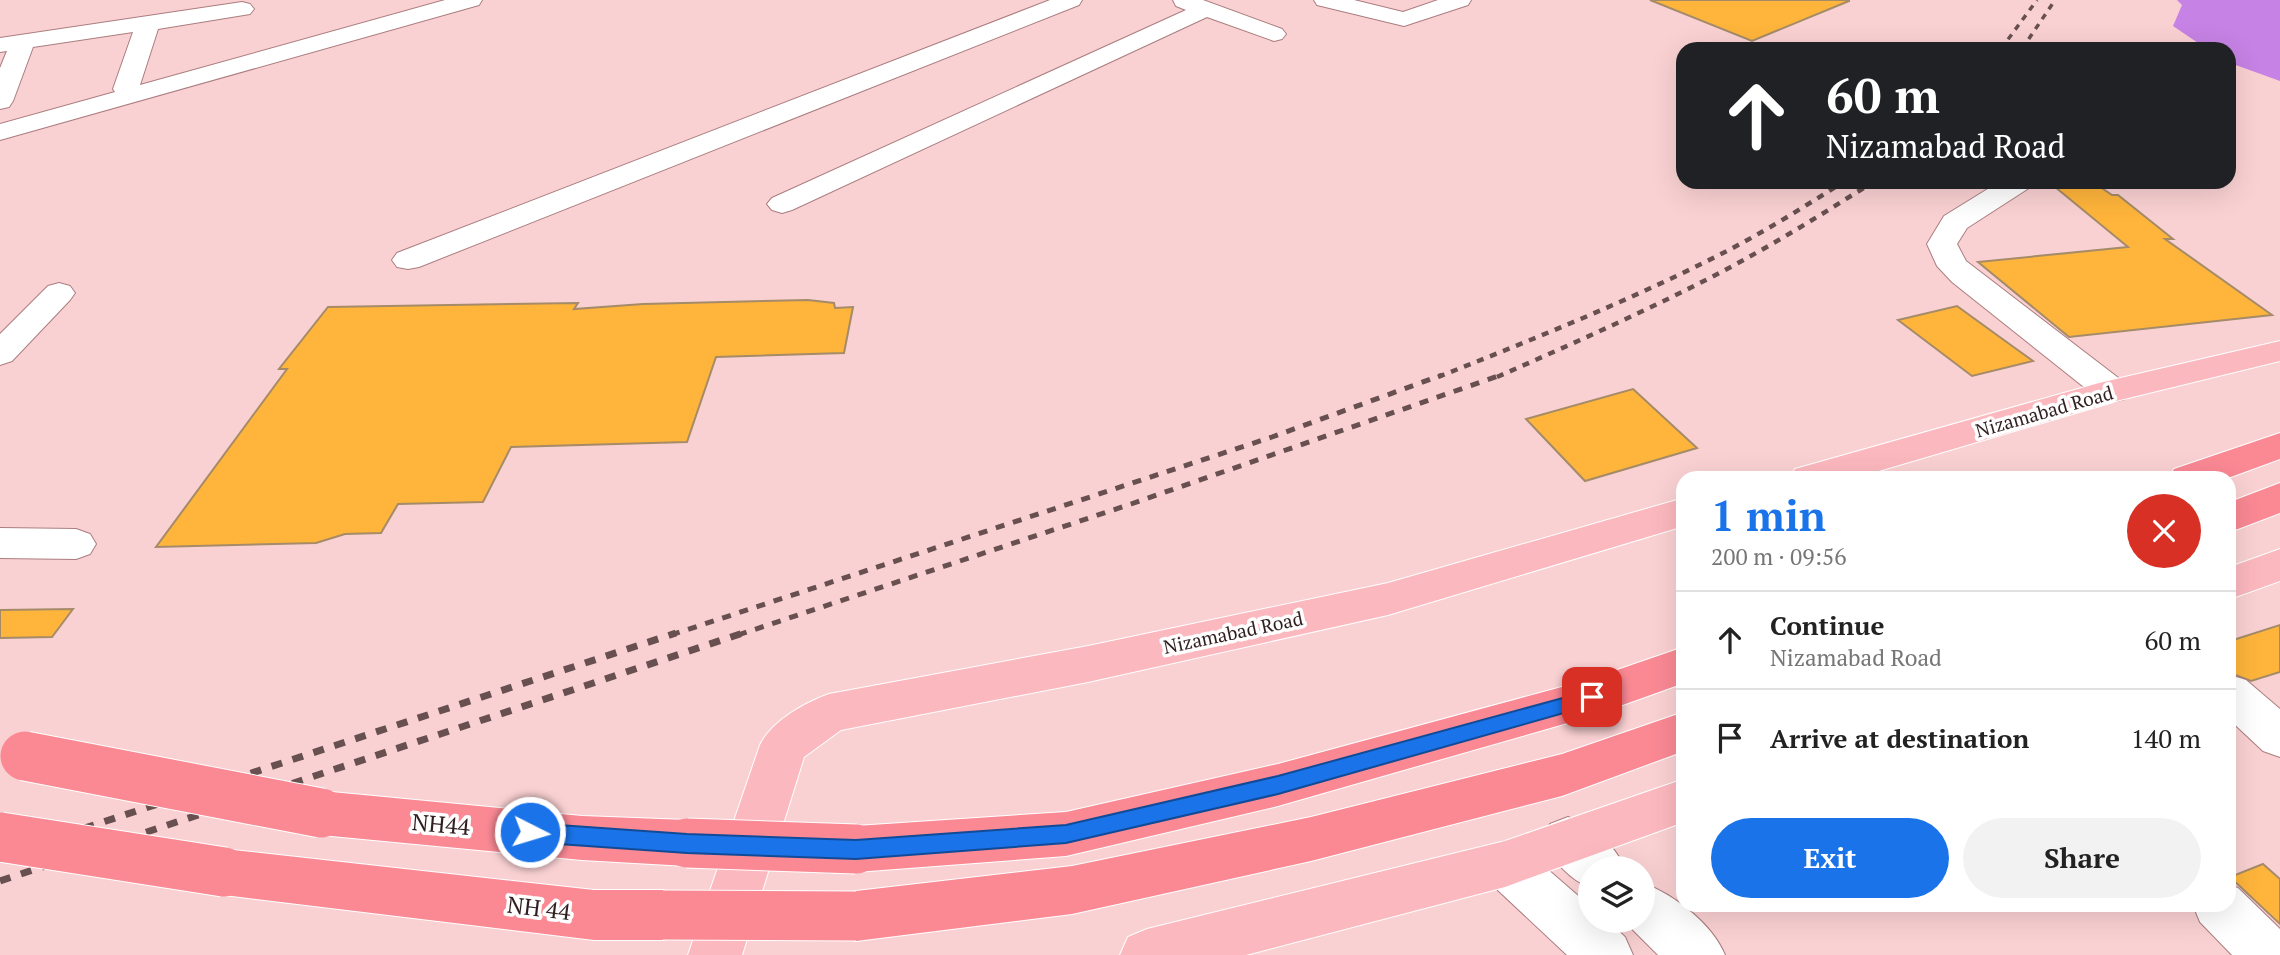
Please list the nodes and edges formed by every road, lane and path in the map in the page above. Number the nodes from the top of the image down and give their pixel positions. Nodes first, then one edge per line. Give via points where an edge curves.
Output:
1 (471, 0) edge
2 (1071, 0) edge
3 (1181, 0) edge
4 (1325, 0) edge
5 (1460, 0) edge
6 (208, 7) edge
7 (242, 9) dead end
8 (1206, 9) junction
9 (148, 22) junction
10 (1274, 34) dead end
11 (12, 43) edge
12 (127, 89) dead end
13 (0, 101) edge
14 (0, 132) edge
15 (2008, 189) edge
16 (782, 204) dead end
17 (408, 260) dead end
18 (59, 293) dead end
19 (2280, 351) edge
20 (0, 354) edge
21 (2112, 391) junction
22 (2280, 445) edge
23 (1833, 471) edge
24 (2208, 471) edge
25 (2280, 497) edge
26 (1676, 514) edge
27 (2236, 515) edge
28 (0, 543) edge
29 (76, 544) dead end
30 (2280, 564) edge
31 (2236, 582) edge
32 (1676, 668) edge
33 (2236, 698) edge
34 (1676, 734) edge
35 (2280, 737) edge
36 (13, 754) edge
37 (1676, 804) edge
38 (0, 837) edge
39 (1584, 854) edge
40 (1505, 864) junction
41 (2226, 912) edge
42 (1655, 917) edge
43 (715, 955) edge
44 (1147, 955) edge
45 (1606, 955) edge
46 (1698, 955) edge
47 (2269, 955) edge

1 - 14 street
2 - 17 street
3 - 8 street
4 - 5 street via 1404,19
6 - 7 street
6 - 9 street
8 - 10 street
8 - 16 street
9 - 11 street
9 - 12 street
11 - 13 street
15 - 21 street via 1955,222 1942,244 1963,275
18 - 20 street
19 - 21 main road, Nizamabad Road
21 - 23 main road, Nizamabad Road
22 - 24 highway
25 - 27 highway
26 - 43 main road, Nizamabad Road via 1388,599 1088,664 829,713 784,745
28 - 29 street
30 - 31 main road
32 - 36 highway, NH44 / NH44, bridge via 1592,697 1278,785 1066,834 856,849 582,838 321,813
33 - 35 street
34 - 38 highway, NH 44, bridge via 1562,775 1311,839 1072,890 856,916 594,915 224,872
37 - 39 main road
39 - 40 main road
40 - 44 main road
40 - 45 street
41 - 47 street
42 - 46 street

